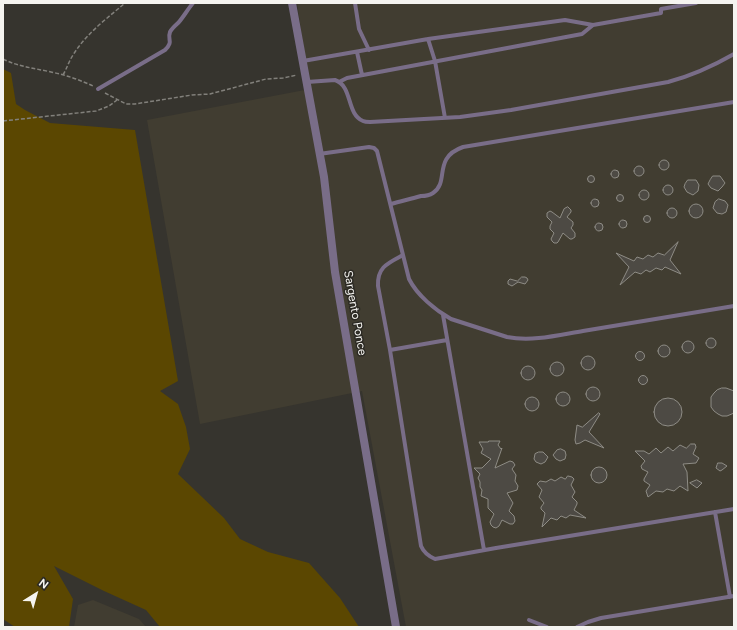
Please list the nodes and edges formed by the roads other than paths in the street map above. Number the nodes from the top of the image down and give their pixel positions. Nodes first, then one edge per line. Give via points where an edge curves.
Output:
1 (193, 3) edge
2 (292, 3) edge
3 (355, 3) edge
4 (696, 3) edge
5 (593, 25) junction
6 (428, 39) junction
7 (369, 50) junction
8 (357, 52) junction
9 (734, 54) edge
10 (303, 61) junction
11 (435, 61) junction
12 (362, 75) junction
13 (307, 82) junction
14 (339, 82) junction
15 (98, 89) road end
16 (734, 102) edge
17 (445, 118) junction
18 (319, 154) junction
19 (391, 204) junction
20 (403, 255) junction
21 (734, 306) edge
22 (443, 315) junction
23 (447, 340) junction
24 (390, 350) junction
25 (734, 509) edge
26 (715, 512) junction
27 (484, 550) junction
28 (732, 596) edge
29 (530, 620) dead end
30 (396, 627) edge
31 (546, 627) edge
32 (577, 627) edge

1 - 15 lane via 169,34 170,42 165,50
2 - 10 street, Sargento Ponce
3 - 7 lane via 359,29
4 - 5 lane via 661,9 661,13
5 - 6 lane via 565,20
5 - 11 lane via 582,34
6 - 7 lane
6 - 11 lane
7 - 8 lane
8 - 10 lane
8 - 12 lane
9 - 17 lane via 704,69 668,82 511,110
10 - 13 street, Sargento Ponce
11 - 12 lane
11 - 17 lane
12 - 14 lane
13 - 14 lane
13 - 18 street, Sargento Ponce
14 - 17 lane via 343,85 354,113 363,121
16 - 19 lane via 463,147 448,155 438,188 432,194
18 - 19 lane via 374,148 380,157
18 - 30 street, Sargento Ponce via 335,272
19 - 20 lane
20 - 22 lane via 412,286
20 - 24 lane via 387,264 378,279
21 - 22 lane via 524,339 507,337
22 - 23 lane
23 - 24 lane
23 - 27 lane
24 - 27 lane via 421,546 429,557 435,559
25 - 26 lane
26 - 27 lane
26 - 28 lane
28 - 32 lane via 601,618
29 - 31 lane

